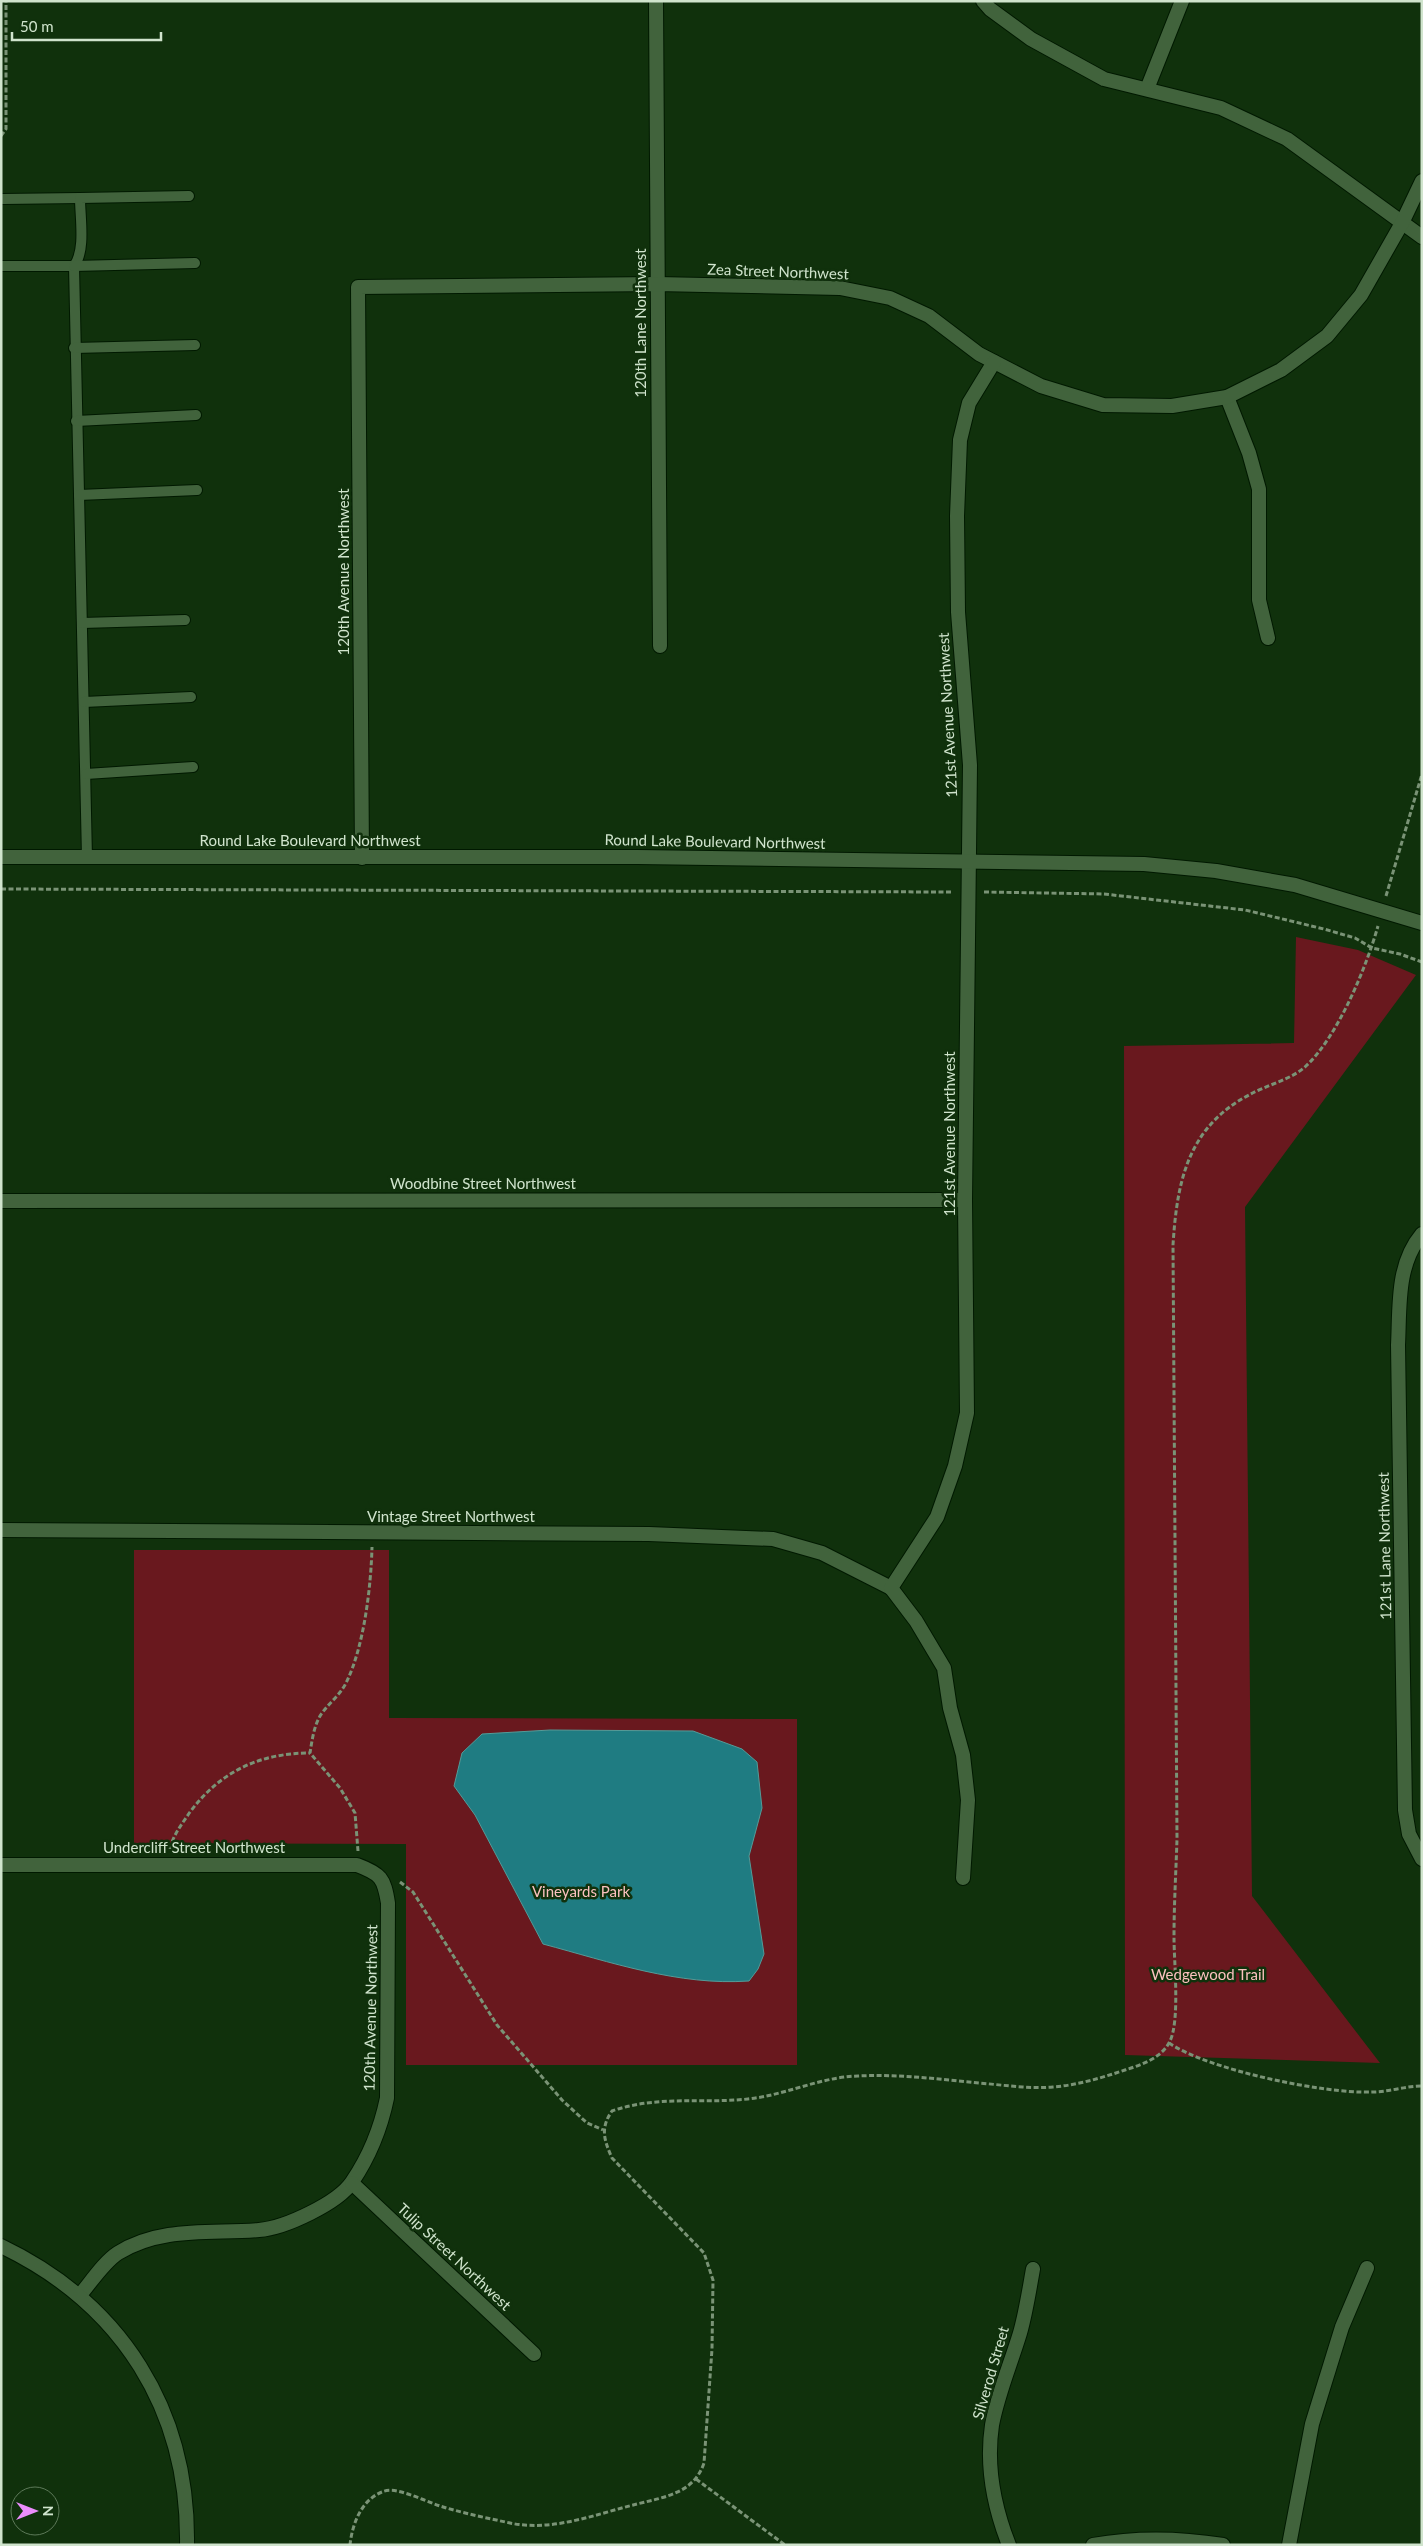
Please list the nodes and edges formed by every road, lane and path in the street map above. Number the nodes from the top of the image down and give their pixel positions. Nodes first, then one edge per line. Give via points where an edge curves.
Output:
1 (6, 1) edge
2 (656, 1) edge
3 (983, 1) edge
4 (1182, 1) edge
5 (1147, 89) junction
6 (1, 136) edge
7 (1422, 181) edge
8 (189, 196) dead end
9 (80, 198) junction
10 (4, 199) dead end
11 (1402, 223) junction
12 (1422, 237) edge
13 (195, 263) dead end
14 (1, 266) edge
15 (74, 266) junction
16 (657, 284) junction
17 (358, 287) joint
18 (195, 345) dead end
19 (74, 348) junction
20 (994, 362) junction
21 (1227, 397) junction
22 (196, 415) dead end
23 (76, 421) junction
24 (197, 490) dead end
25 (78, 495) junction
26 (185, 620) dead end
27 (82, 623) junction
28 (1268, 638) dead end
29 (660, 646) dead end
30 (191, 696) dead end
31 (84, 702) junction
32 (193, 767) dead end
33 (86, 774) junction
34 (1422, 774) edge
35 (1, 857) edge
36 (87, 858) junction
37 (362, 858) junction
38 (969, 860) junction
39 (1388, 887) dead end
40 (1, 889) edge
41 (968, 892) junction
42 (1422, 923) edge
43 (1374, 939) dead end
44 (1372, 948) junction
45 (1422, 962) edge
46 (965, 1200) junction
47 (1, 1201) edge
48 (1422, 1234) edge
49 (1, 1530) edge
50 (372, 1534) junction
51 (891, 1588) junction
52 (310, 1754) junction
53 (1422, 1860) edge
54 (170, 1864) junction
55 (1, 1865) edge
56 (357, 1865) junction
57 (963, 1878) dead end
58 (383, 1879) junction
59 (1169, 2042) junction
60 (1422, 2086) edge
61 (603, 2130) junction
62 (352, 2183) junction
63 (1, 2246) edge
64 (1366, 2268) dead end
65 (1033, 2269) dead end
66 (80, 2295) junction
67 (534, 2354) dead end
68 (696, 2479) junction
69 (186, 2545) edge
70 (350, 2545) edge
71 (785, 2545) edge
72 (1009, 2545) edge
73 (1093, 2545) edge
74 (1223, 2545) edge
75 (1289, 2545) edge

1 - 6 path via 6,129
2 - 16 street, 120th Lane Northwest
3 - 5 street via 1031,39 1104,80
4 - 5 street
5 - 11 street via 1221,108 1288,139
7 - 11 street, Zea Street Northwest
8 - 9 lane
9 - 10 lane
9 - 15 lane via 80,248
11 - 12 street
11 - 21 street, Zea Street Northwest via 1361,295 1326,336 1281,370
13 - 15 lane
14 - 15 lane
15 - 19 lane
16 - 17 street, Zea Street Northwest
16 - 20 street, Zea Street Northwest via 840,288 890,298 929,316
16 - 29 street, 120th Lane Northwest
17 - 37 street, 120th Avenue Northwest
18 - 19 lane
19 - 23 lane
20 - 21 street, Zea Street Northwest via 1041,386 1103,405 1172,406
20 - 38 street, 121st Avenue Northwest via 969,403 960,440 956,564 968,716
21 - 28 street via 1249,452 1259,489 1259,600
22 - 23 lane
23 - 25 lane
24 - 25 lane
25 - 27 lane
26 - 27 lane
27 - 31 lane
30 - 31 lane
31 - 33 lane
32 - 33 lane
33 - 36 lane
34 - 39 path
35 - 36 street, Round Lake Boulevard Northwest
36 - 37 street, Round Lake Boulevard Northwest
37 - 38 street, Round Lake Boulevard Northwest
38 - 41 street, 121st Avenue Northwest
38 - 42 street, Round Lake Boulevard Northwest via 1144,864 1224,872 1320,891
40 - 41 path
41 - 44 path via 1104,894 1245,910 1332,931 1355,938
41 - 46 street, 121st Avenue Northwest
43 - 44 path
44 - 45 path
44 - 59 path via 1342,1012 1312,1060 1304,1068 1225,1109 1199,1139 1179,1183 1173,1245 1177,1839 1174,2019
46 - 47 street, Woodbine Street Northwest
46 - 51 street, 121st Avenue Northwest via 967,1413 955,1466 936,1516
48 - 53 street, 121st Lane Northwest via 1412,1245 1401,1279 1398,1345 1405,1810 1409,1834
49 - 50 street, Vintage Street Northwest
50 - 51 street, Vintage Street Northwest via 649,1534 773,1539 822,1553
50 - 52 path via 370,1590 355,1657 347,1682 319,1719
51 - 57 street via 916,1621 944,1668 950,1708 963,1755 968,1800
52 - 54 path via 284,1754 222,1778 201,1797 177,1833 170,1848
52 - 56 path via 340,1788 355,1813
54 - 55 street, Undercliff Street Northwest
54 - 56 street, Undercliff Street Northwest
56 - 58 street, Undercliff Street Northwest
58 - 61 path via 404,1882 413,1892 497,2024 562,2100 587,2123
58 - 62 street, 120th Avenue Northwest via 388,1903 387,2098 382,2119
59 - 60 path via 1196,2057 1267,2078 1318,2088 1374,2092
59 - 61 path via 1159,2055 1149,2060 1124,2071 1077,2084 1032,2088 885,2075 839,2077 746,2099 635,2103 612,2111
61 - 68 path via 612,2158 700,2248 713,2280 704,2463
62 - 66 street, 120th Avenue Northwest via 323,2206 294,2221 262,2230 180,2232 152,2238 117,2253
62 - 67 street, Tulip Street Northwest
63 - 66 street via 23,2256
64 - 75 street via 1342,2327 1312,2424
65 - 72 street, Silverod Street via 1027,2306 992,2425 990,2454 997,2511
66 - 69 street via 124,2343 143,2370 172,2432 185,2492
68 - 70 path via 670,2496 540,2526 512,2524 390,2490 371,2498 363,2506
68 - 71 path
73 - 74 street via 1141,2538

